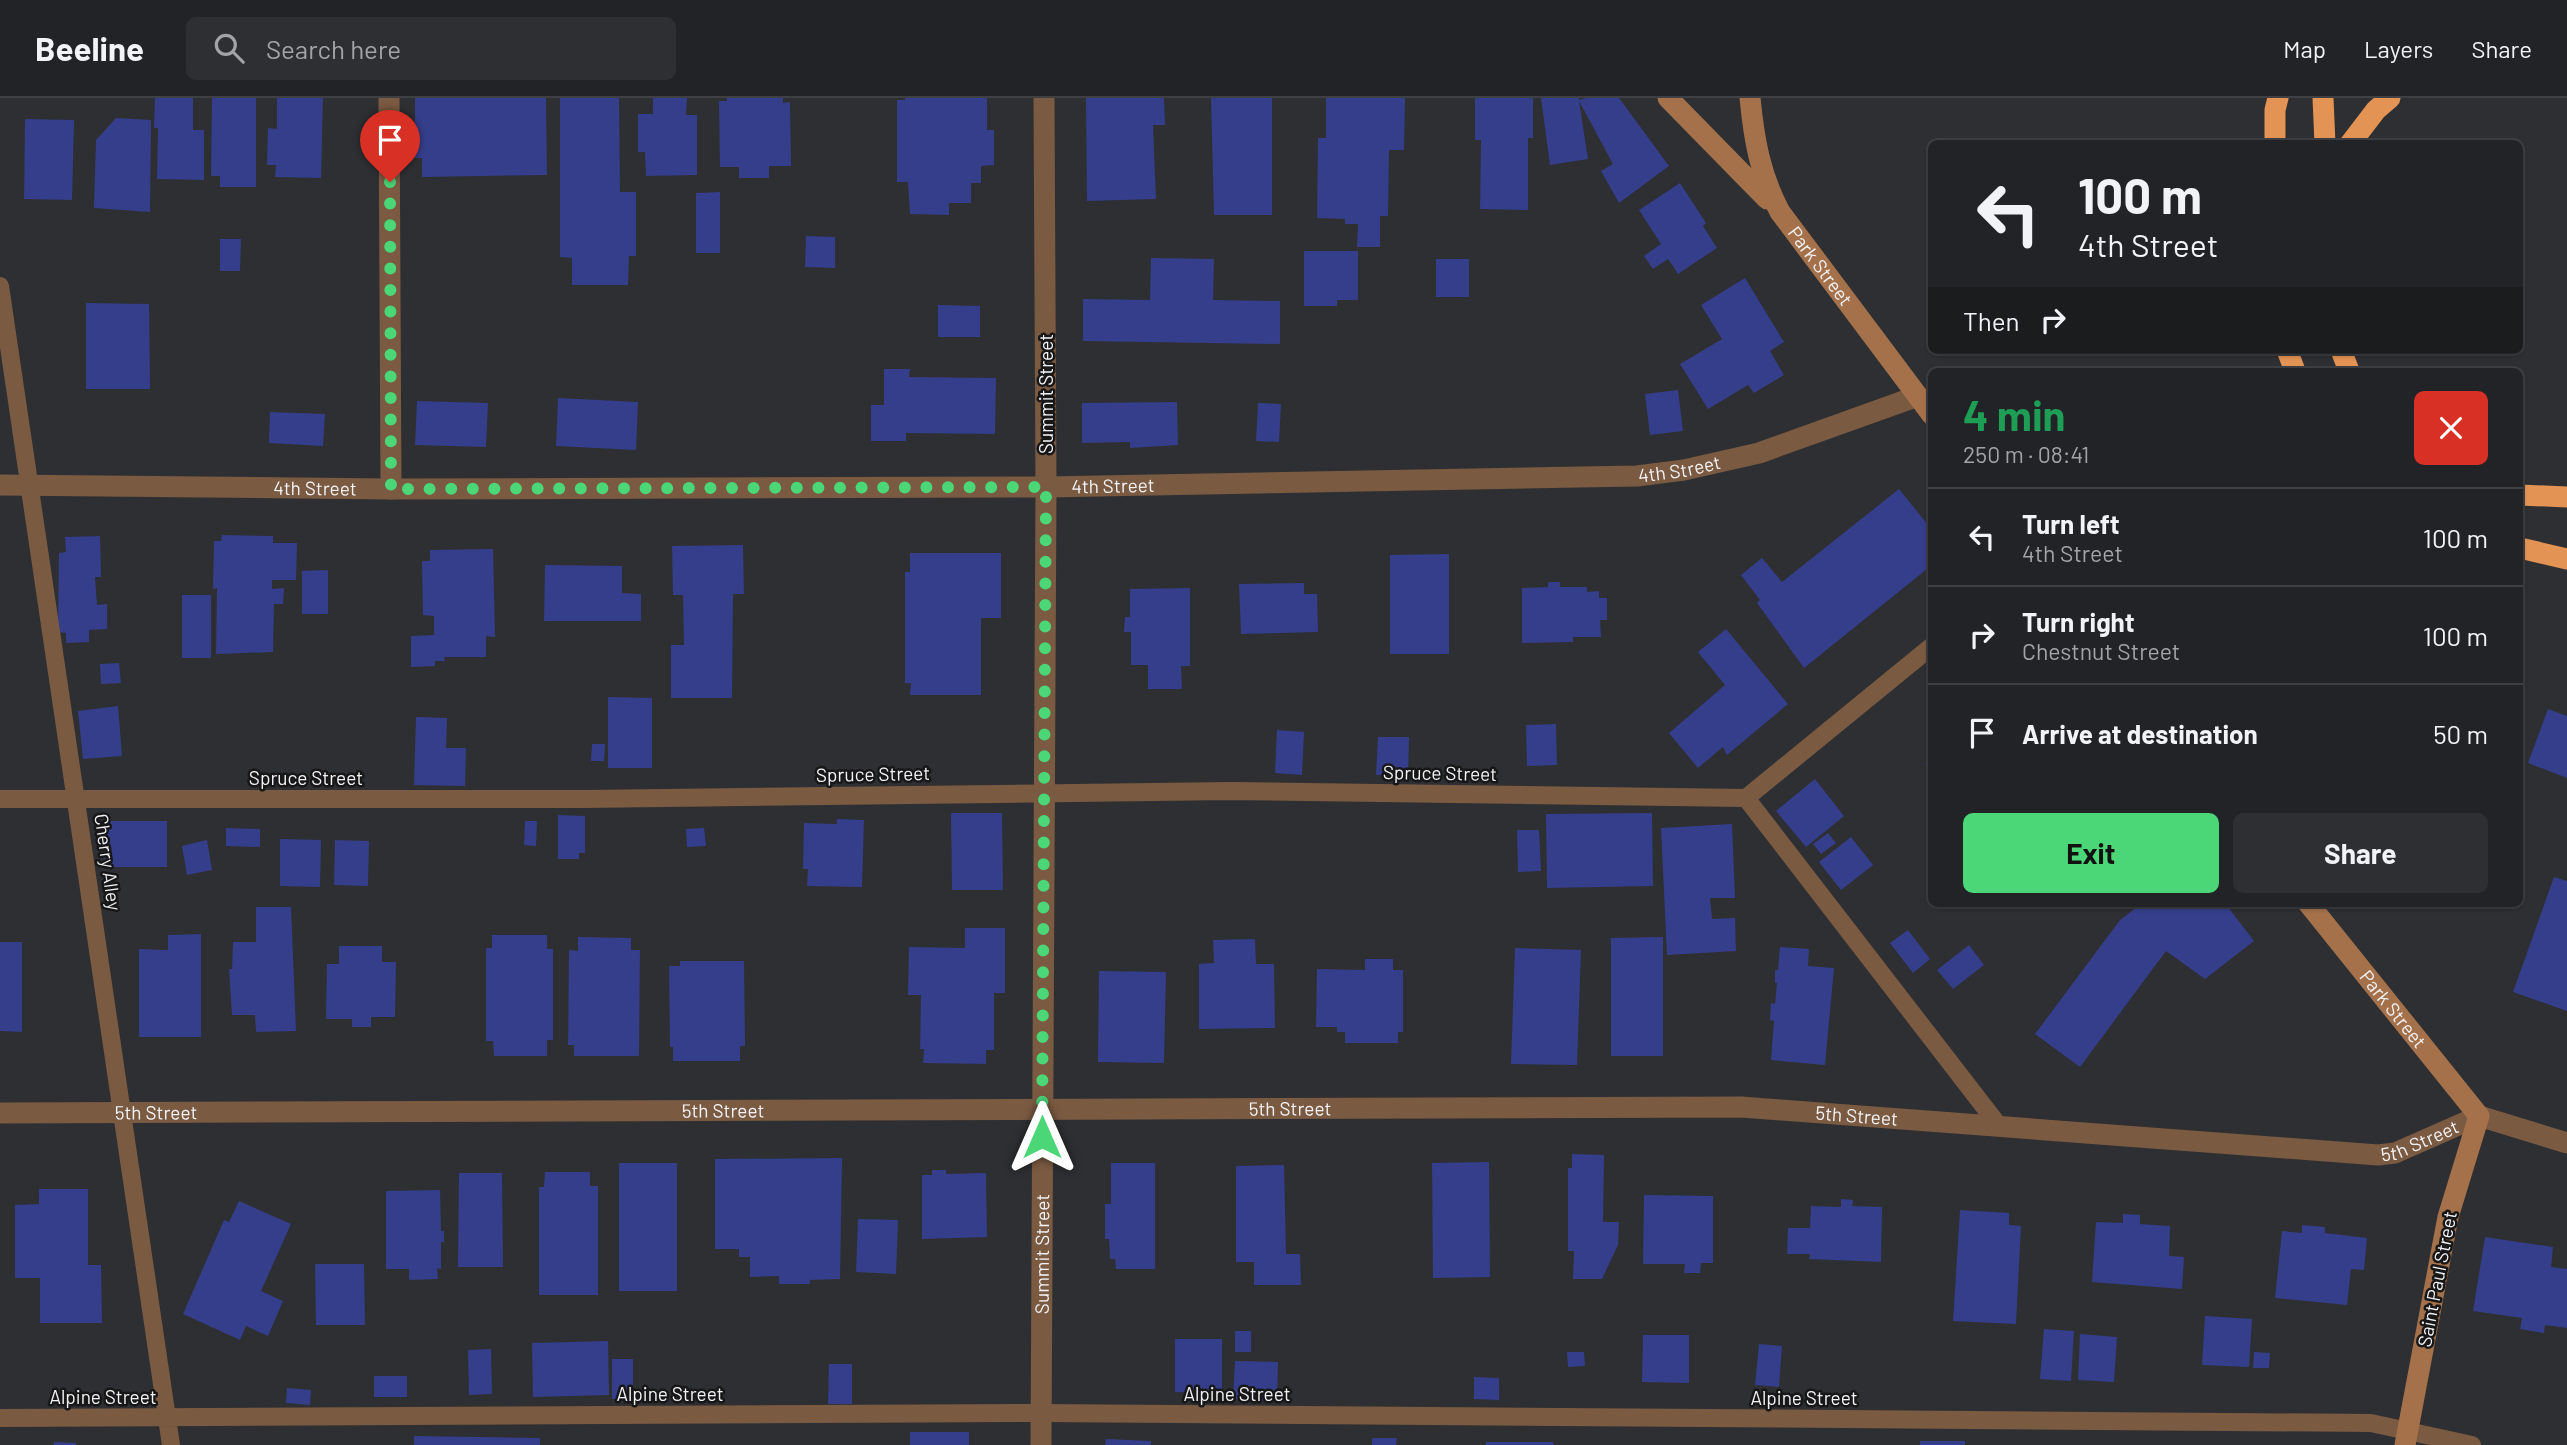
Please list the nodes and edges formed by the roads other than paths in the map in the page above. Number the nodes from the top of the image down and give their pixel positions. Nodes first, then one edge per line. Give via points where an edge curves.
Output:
1 (389, 98) edge
2 (1044, 98) edge
3 (1668, 98) edge
4 (1750, 98) edge
5 (2278, 98) edge
6 (2323, 98) edge
7 (2390, 98) edge
8 (2275, 140) edge
9 (2325, 140) edge
10 (2353, 140) edge
11 (1780, 212) junction
12 (0, 286) edge
13 (1918, 396) junction
14 (1928, 410) edge
15 (0, 485) edge
16 (30, 486) junction
17 (1046, 487) junction
18 (391, 489) junction
19 (2523, 495) edge
20 (2567, 497) edge
21 (2523, 549) edge
22 (2567, 559) edge
23 (1928, 649) edge
24 (1044, 792) junction
25 (77, 798) junction
26 (1746, 798) junction
27 (0, 799) edge
28 (2311, 907) edge
29 (1042, 1109) junction
30 (0, 1113) edge
31 (123, 1113) junction
32 (2479, 1116) junction
33 (1999, 1126) junction
34 (2567, 1143) edge
35 (1041, 1413) junction
36 (0, 1418) edge
37 (167, 1418) junction
38 (2407, 1439) edge
39 (171, 1445) edge
40 (1041, 1445) edge
41 (2472, 1445) edge

1 - 18 street
2 - 17 street, Summit Street
3 - 11 street
4 - 11 street, Park Street via 1758,158
5 - 8 highway
6 - 9 highway
7 - 10 highway
11 - 13 street, Park Street
12 - 16 lane, Cherry Alley
13 - 14 street, Park Street
13 - 17 street, 4th Street via 1759,453 1637,476
15 - 16 street, 4th Street
16 - 18 street, 4th Street
16 - 25 lane, Cherry Alley
17 - 18 street, 4th Street
17 - 24 street, Summit Street
19 - 20 highway
21 - 22 highway
23 - 26 lane
24 - 25 lane, Spruce Street via 585,799
24 - 26 lane, Spruce Street
24 - 29 street, Summit Street
25 - 27 lane, Spruce Street
25 - 31 lane, Cherry Alley
26 - 33 lane
28 - 32 street, Park Street
29 - 31 street, 5th Street
29 - 33 street, 5th Street via 1741,1107
29 - 35 street, Summit Street
30 - 31 street, 5th Street
31 - 37 lane, Cherry Alley
32 - 33 street, 5th Street via 2395,1153 2378,1154
32 - 34 street, 5th Street
32 - 38 street, Saint Paul Street via 2448,1217
35 - 37 lane, Alpine Street
35 - 38 lane, Alpine Street via 2371,1423
35 - 40 street, Summit Street
36 - 37 lane, Alpine Street
37 - 39 lane, Cherry Alley
38 - 41 lane, Alpine Street

